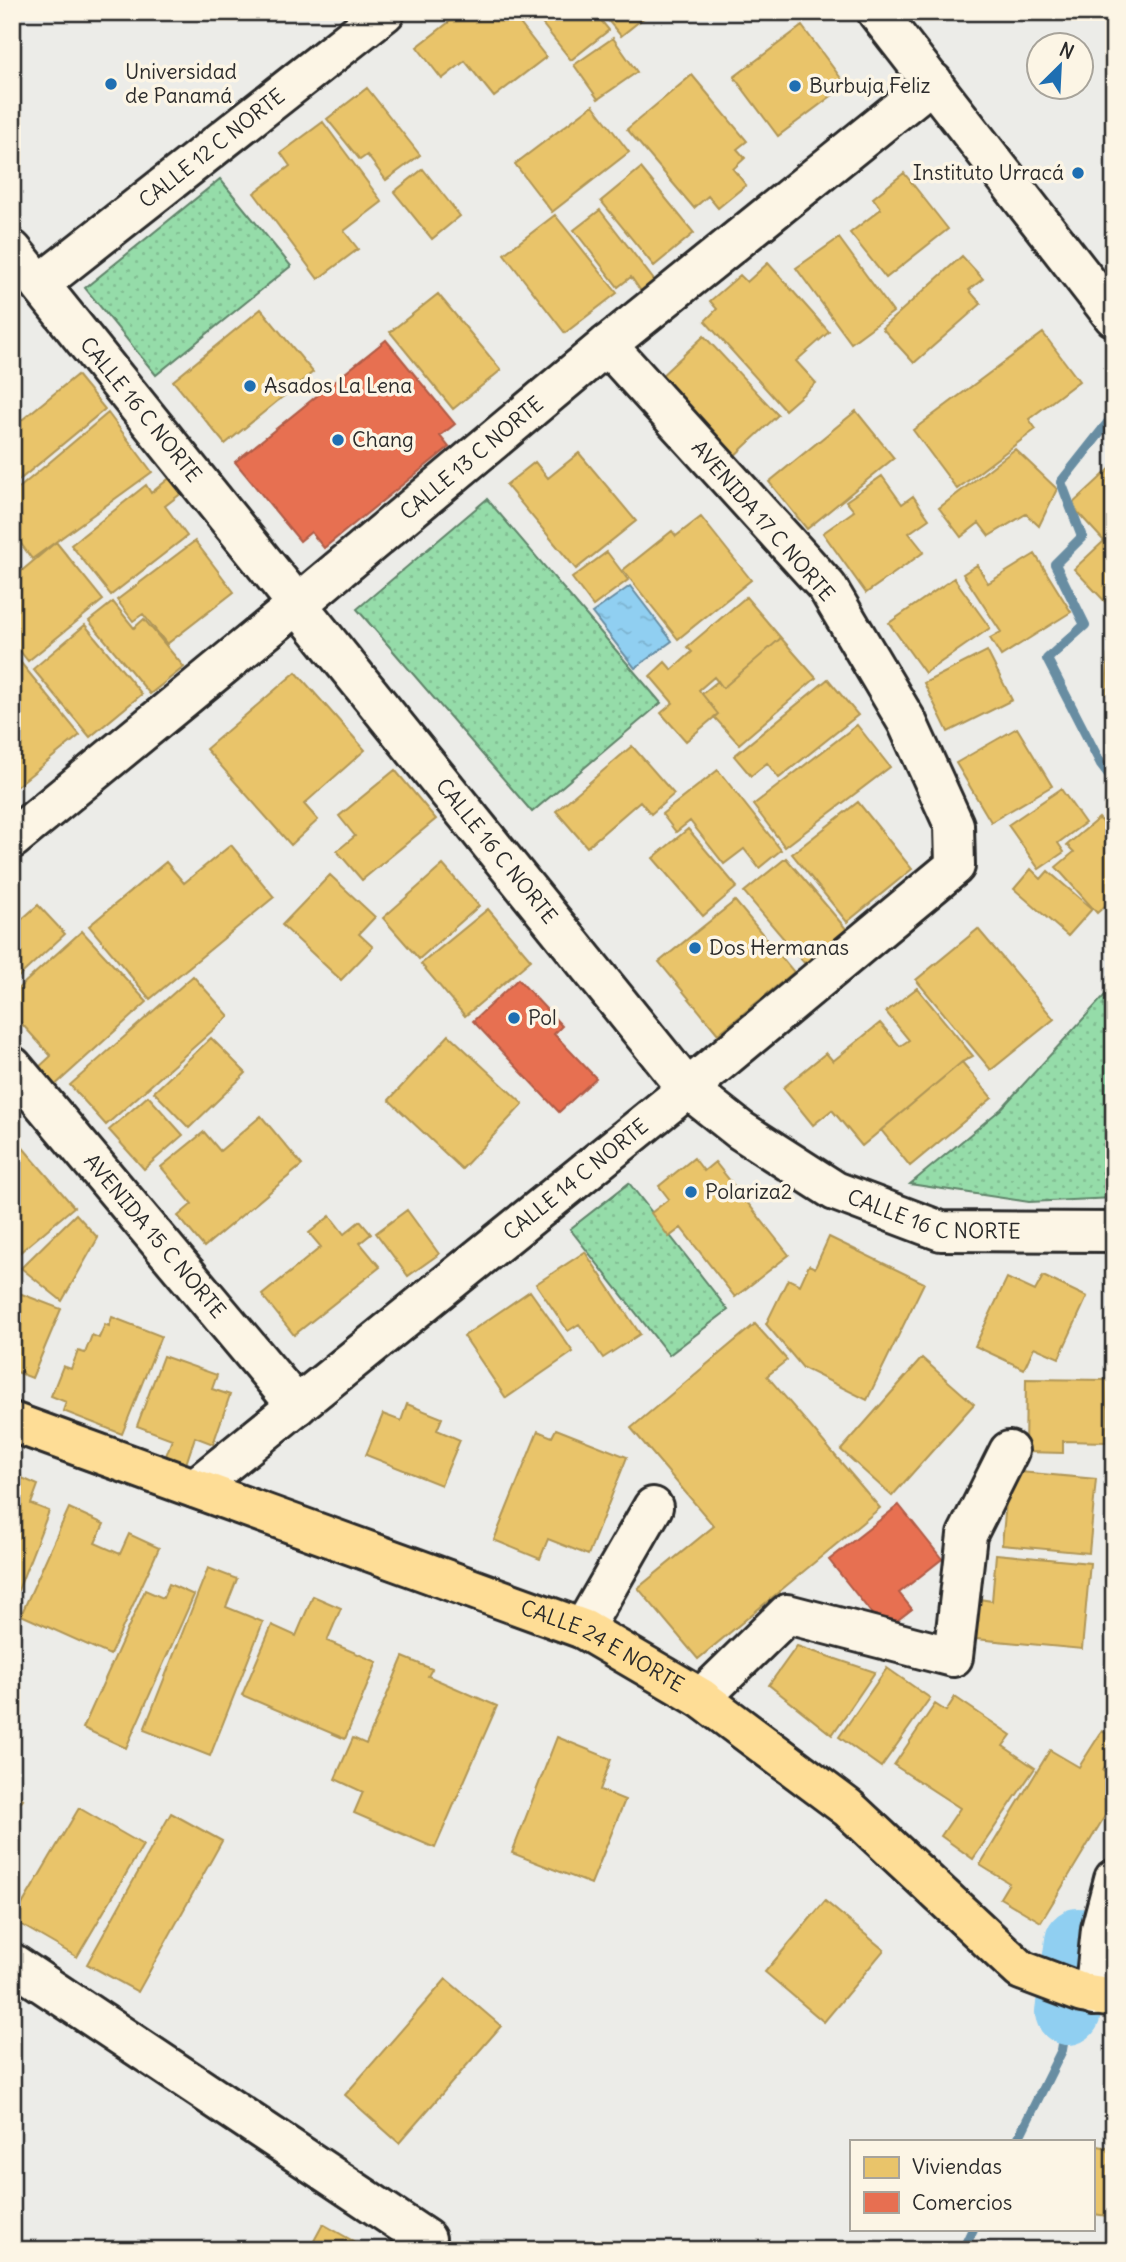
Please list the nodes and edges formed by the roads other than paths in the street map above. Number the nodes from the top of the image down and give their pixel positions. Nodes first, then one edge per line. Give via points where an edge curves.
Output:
1 (385, 12) edge
2 (877, 12) edge
3 (933, 82) junction
4 (12, 250) edge
5 (40, 284) junction
6 (1114, 317) edge
7 (607, 345) junction
8 (298, 604) junction
9 (12, 839) edge
10 (955, 866) joint
11 (12, 1066) edge
12 (688, 1088) junction
13 (1114, 1233) edge
14 (297, 1406) junction
15 (12, 1422) edge
16 (1009, 1451) dead end
17 (195, 1488) junction
18 (653, 1507) dead end
19 (583, 1629) junction
20 (701, 1698) junction
21 (1114, 1879) edge
22 (12, 1963) edge
23 (1096, 1996) edge
24 (426, 2239) dead end

1 - 5 street, CALLE 12 C NORTE
2 - 3 street
3 - 6 street
3 - 7 street, CALLE 13 C NORTE
4 - 5 street, CALLE 16 C NORTE
5 - 8 street, CALLE 16 C NORTE
7 - 8 street, CALLE 13 C NORTE
7 - 10 street, AVENIDA 17 C NORTE via 827,587 907,722 954,825
8 - 9 street, CALLE 13 C NORTE
8 - 12 street, CALLE 16 C NORTE
10 - 12 street, CALLE 14 C NORTE
11 - 14 street, AVENIDA 15 C NORTE
12 - 13 street, CALLE 16 C NORTE via 740,1130 835,1191 941,1231
12 - 14 street, CALLE 14 C NORTE
14 - 17 street, CALLE 14 C NORTE
15 - 17 main road, CALLE 24 E NORTE
16 - 20 street via 967,1535 953,1657 787,1614
17 - 19 main road, CALLE 24 E NORTE
18 - 19 street
19 - 20 main road, CALLE 24 E NORTE
20 - 23 main road, CALLE 24 E NORTE via 848,1808 1021,1970
21 - 23 street via 1101,1929
22 - 24 street

